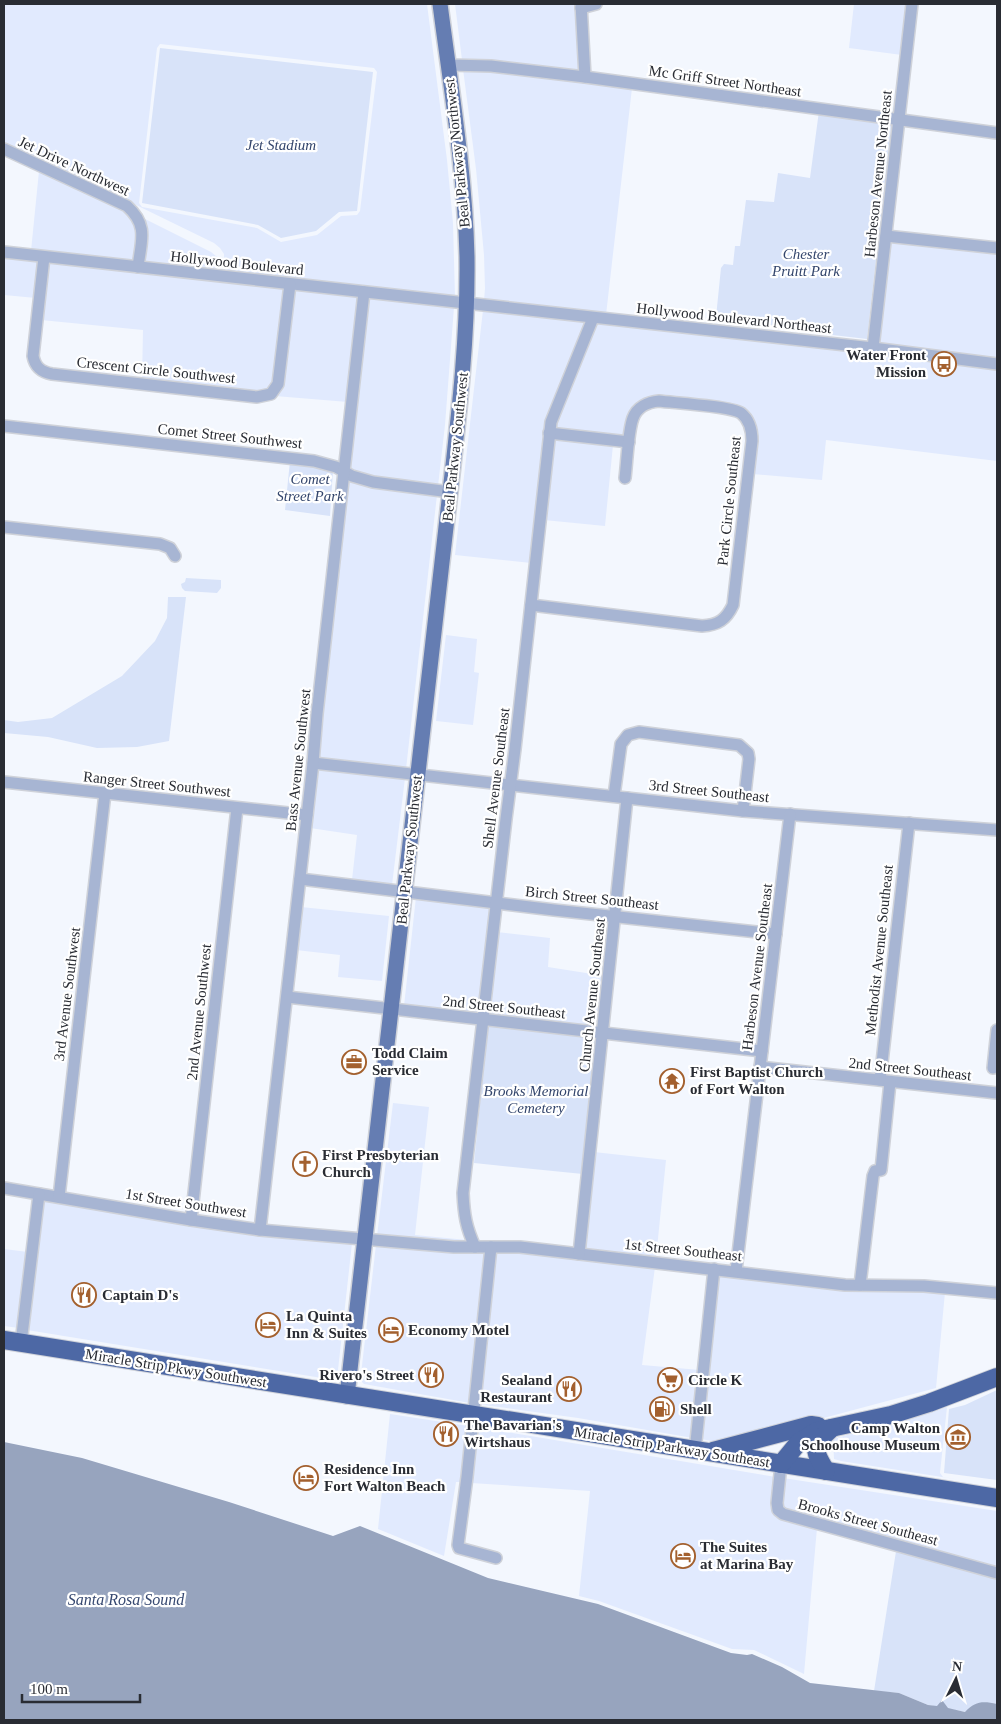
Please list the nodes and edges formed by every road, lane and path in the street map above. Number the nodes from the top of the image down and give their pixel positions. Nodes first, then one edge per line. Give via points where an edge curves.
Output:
1 (440, 4) edge
2 (596, 4) edge
3 (912, 4) edge
4 (581, 6) edge
5 (448, 65) junction
6 (585, 77) junction
7 (899, 119) junction
8 (997, 133) edge
9 (4, 149) edge
10 (886, 236) junction
11 (997, 248) edge
12 (4, 252) edge
13 (44, 257) junction
14 (138, 267) junction
15 (290, 284) junction
16 (364, 292) junction
17 (466, 304) junction
18 (593, 318) junction
19 (873, 348) junction
20 (997, 364) edge
21 (4, 426) edge
22 (550, 433) junction
23 (629, 442) junction
24 (344, 472) junction
25 (625, 478) dead end
26 (450, 492) junction
27 (4, 527) edge
28 (175, 556) dead end
29 (531, 605) junction
30 (313, 763) junction
31 (418, 775) junction
32 (4, 782) edge
33 (510, 785) junction
34 (105, 793) junction
35 (614, 796) junction
36 (627, 798) junction
37 (237, 808) junction
38 (744, 811) junction
39 (790, 814) junction
40 (307, 815) junction
41 (909, 823) junction
42 (997, 830) edge
43 (300, 879) junction
44 (405, 892) junction
45 (496, 903) junction
46 (616, 916) junction
47 (776, 934) junction
48 (287, 997) junction
49 (391, 1010) junction
50 (483, 1020) junction
51 (997, 1030) edge
52 (603, 1033) junction
53 (762, 1051) junction
54 (760, 1067) junction
55 (993, 1068) dead end
56 (885, 1081) junction
57 (997, 1093) edge
58 (4, 1188) edge
59 (39, 1194) junction
60 (59, 1197) junction
61 (191, 1220) junction
62 (260, 1230) junction
63 (365, 1240) junction
64 (475, 1247) junction
65 (491, 1247) junction
66 (579, 1254) junction
67 (714, 1269) junction
68 (736, 1271) junction
69 (860, 1285) junction
70 (996, 1293) edge
71 (12, 1341) edge
72 (997, 1378) edge
73 (347, 1396) junction
74 (473, 1416) junction
75 (834, 1427) junction
76 (701, 1452) junction
77 (781, 1464) junction
78 (826, 1471) junction
79 (997, 1498) edge
80 (496, 1558) dead end
81 (997, 1572) edge

1 - 5 main road, Beal Parkway Northwest
2 - 4 street
3 - 7 street, Harbeson Avenue Northeast
4 - 6 street
5 - 6 street, Mc Griff Street Northeast via 491,66
5 - 17 main road, Beal Parkway Northwest via 466,222
6 - 7 street, Mc Griff Street Northeast
7 - 8 street, Mc Griff Street Northeast
7 - 10 street, Harbeson Avenue Northeast
9 - 14 street, Jet Drive Northwest via 127,206 142,226
10 - 11 street
10 - 19 street, Harbeson Avenue Northeast
12 - 13 street, Hollywood Boulevard
13 - 14 street, Hollywood Boulevard
13 - 15 street, Crescent Circle Southwest via 33,356 40,370 257,397 271,394 278,384
14 - 15 street, Hollywood Boulevard
15 - 16 street, Hollywood Boulevard
16 - 17 street, Hollywood Boulevard
16 - 24 street, Bass Avenue Southwest
17 - 18 street, Hollywood Boulevard Northeast
17 - 26 main road, Beal Parkway Southwest via 463,377
18 - 19 street, Hollywood Boulevard Northeast
18 - 22 street, Shell Avenue Southeast via 558,402
19 - 20 street, Hollywood Boulevard Northeast
21 - 24 street, Comet Street Southwest via 314,460
22 - 23 street
22 - 29 street, Shell Avenue Southeast
23 - 25 street, Park Circle Southeast
23 - 29 street, Park Circle Southeast via 633,417 652,401 728,409 740,413 747,420 752,441 733,605 729,613 712,626 702,626
24 - 26 street, Comet Street Southwest via 373,482
24 - 30 street, Bass Avenue Southwest
26 - 31 main road, Beal Parkway Southwest
27 - 28 street via 160,544 170,548
29 - 33 street, Shell Avenue Southeast
30 - 31 street, 3rd Street Southeast
30 - 40 street, Bass Avenue Southwest
31 - 33 street, 3rd Street Southeast
31 - 44 main road, Beal Parkway Southwest
32 - 34 street, Ranger Street Southwest
33 - 35 street, 3rd Street Southeast
33 - 45 street, Shell Avenue Southeast
34 - 37 street, Ranger Street Southwest
34 - 60 street, 3rd Avenue Southwest
35 - 36 street, 3rd Street Southeast
35 - 38 street via 621,744 628,735 639,732 739,745 748,753 749,759
36 - 38 street, 3rd Street Southeast
36 - 46 street, Church Avenue Southeast
37 - 40 street, Ranger Street Southwest
37 - 61 street, 2nd Avenue Southwest
38 - 39 street, 3rd Street Southeast
39 - 41 street, 3rd Street Southeast
39 - 47 street, Harbeson Avenue Southeast
40 - 43 street, Bass Avenue Southwest
41 - 42 street, 3rd Street Southeast
41 - 56 street, Methodist Avenue Southeast
43 - 44 street, Birch Street Southeast
43 - 48 street, Bass Avenue Southwest
44 - 45 street, Birch Street Southeast
44 - 49 main road, Beal Parkway Southwest
45 - 46 street, Birch Street Southeast
45 - 50 street, Shell Avenue Southeast
46 - 47 street, Birch Street Southeast
46 - 52 street, Church Avenue Southeast
47 - 53 street, Harbeson Avenue Southeast
48 - 49 street, 2nd Street Southeast
48 - 62 street, Bass Avenue Southwest
49 - 50 street, 2nd Street Southeast
49 - 63 main road, Beal Parkway Southwest
50 - 52 street, 2nd Street Southeast
50 - 64 street, Shell Avenue Southeast via 463,1193 466,1229
51 - 55 street
52 - 53 street, 2nd Street Southeast
52 - 66 street, Church Avenue Southeast
53 - 54 street, Harbeson Avenue Southeast
54 - 56 street, 2nd Street Southeast
54 - 68 street, Harbeson Avenue Southeast
56 - 57 street, 2nd Street Southeast
56 - 69 street, Methodist Avenue Southeast via 881,1170 875,1171 873,1176
58 - 59 street, 1st Street Southwest
59 - 60 street, 1st Street Southwest
59 - 71 street
60 - 61 street, 1st Street Southwest
61 - 62 street, 1st Street Southwest
62 - 63 street, 1st Street Southwest
63 - 64 street, 1st Street Southeast
63 - 73 main road, Beal Parkway Southwest
64 - 65 street, 1st Street Southeast
65 - 66 street, 1st Street Southeast
65 - 74 street
66 - 67 street, 1st Street Southeast
67 - 68 street, 1st Street Southeast
67 - 76 street
68 - 69 street, 1st Street Southeast
69 - 70 street, 1st Street Southeast via 924,1286
71 - 73 highway, Miracle Strip Pkwy Southwest
72 - 75 highway via 891,1415
73 - 74 highway, Miracle Strip Parkway Southeast
74 - 76 highway, Miracle Strip Parkway Southeast
74 - 80 street via 458,1545 465,1551
75 - 76 highway via 811,1425
75 - 77 highway via 817,1431 804,1439
75 - 78 highway via 816,1445 818,1458
76 - 77 highway, Miracle Strip Parkway Southeast
77 - 78 highway, Miracle Strip Parkway Southeast
77 - 81 street, Brooks Street Southeast via 776,1503 783,1514
78 - 79 highway, Miracle Strip Parkway Southeast

